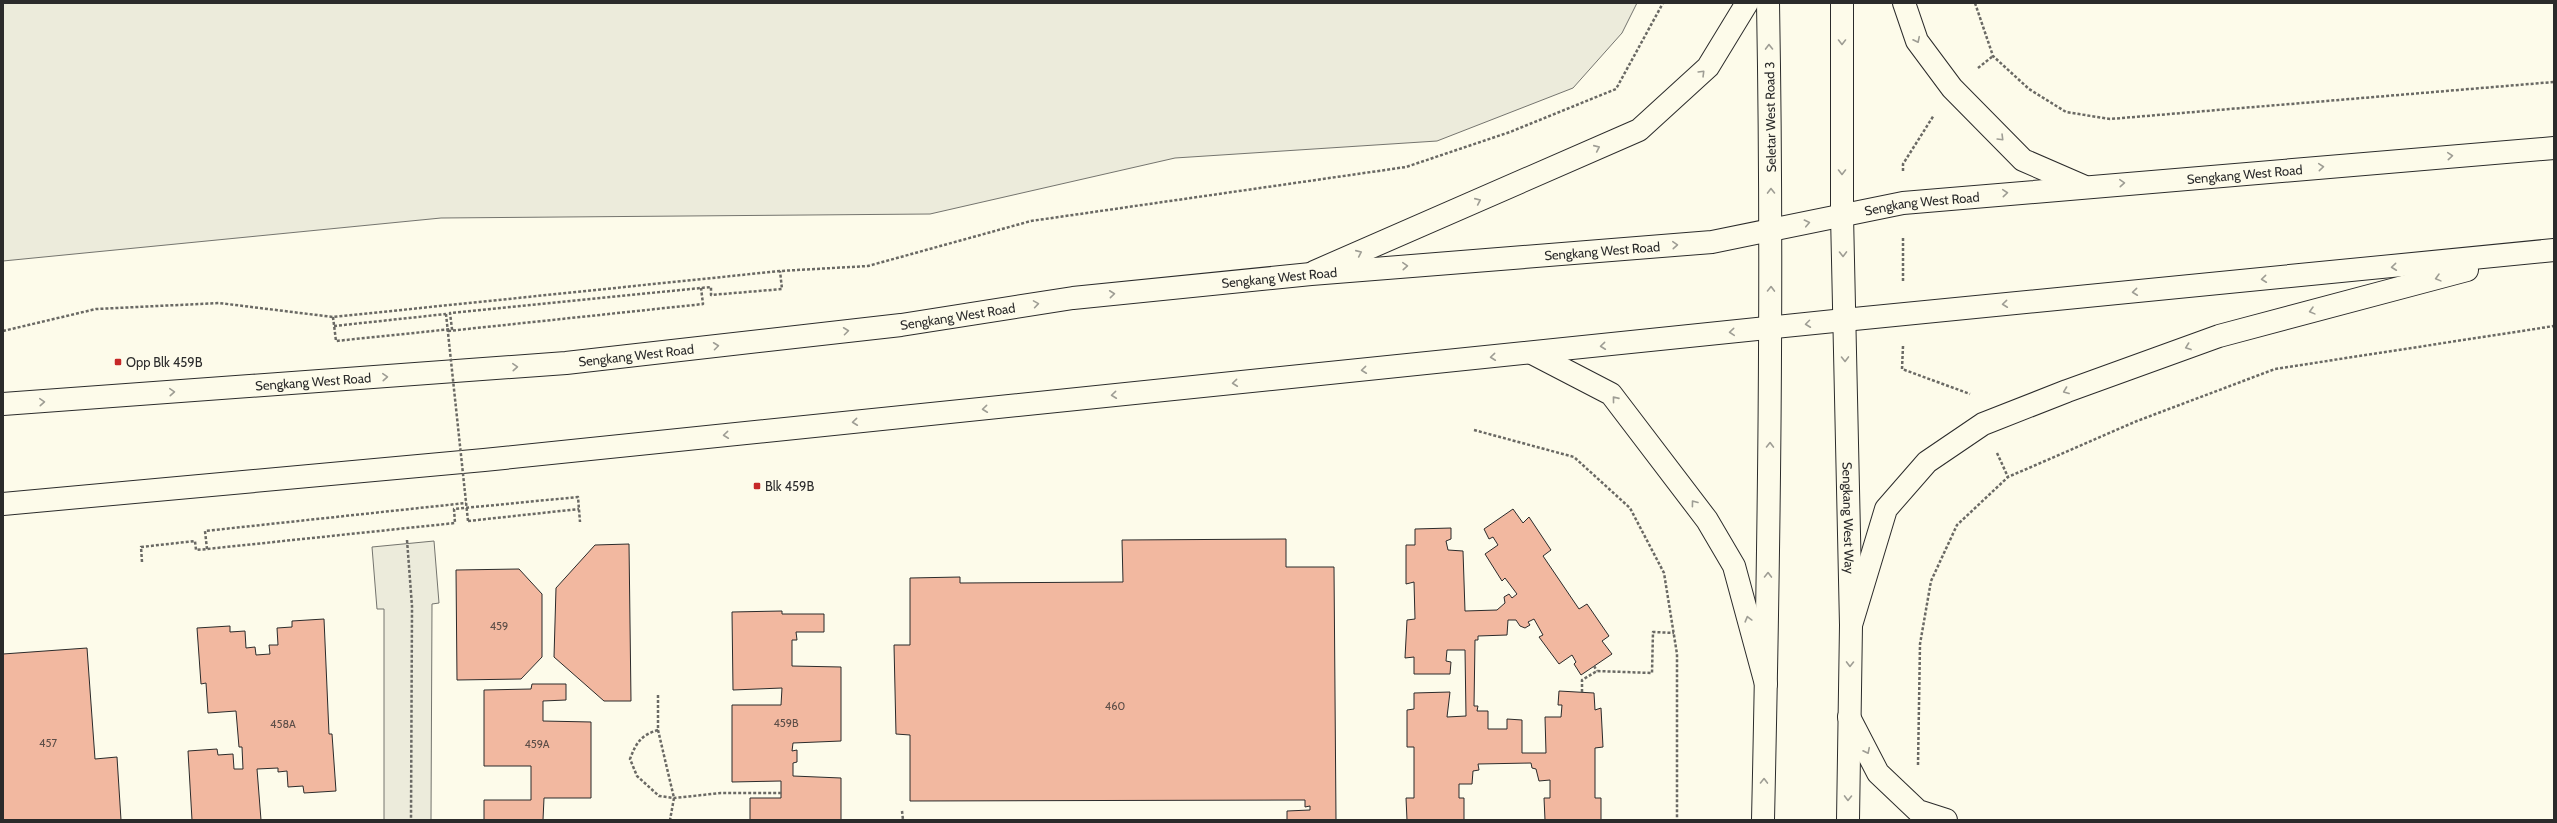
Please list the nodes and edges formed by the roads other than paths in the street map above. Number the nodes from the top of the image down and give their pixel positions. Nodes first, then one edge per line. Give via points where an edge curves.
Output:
1 (1747, 3) edge
2 (1768, 3) edge
3 (1842, 3) edge
4 (1904, 3) edge
5 (2554, 148) edge
6 (2083, 186) junction
7 (1842, 215) junction
8 (1772, 230) junction
9 (2554, 250) edge
10 (2530, 253) junction
11 (1311, 274) junction
12 (1844, 320) junction
13 (1771, 328) junction
14 (1532, 353) junction
15 (3, 404) edge
16 (3, 504) edge
17 (1851, 624) junction
18 (1766, 684) junction
19 (1849, 716) junction
20 (1763, 820) edge
21 (1848, 820) edge
22 (1946, 820) edge

11 -> 1 main road via 1640,130 1708,67
8 -> 2 main road, Seletar West Road 3
3 -> 7 main road
4 -> 6 main road via 1917,41 1952,88 2023,160
6 -> 5 main road, Sengkang West Road
7 -> 6 main road, Sengkang West Road via 1903,203
8 -> 7 main road, Sengkang West Road
7 -> 12 main road, Sengkang West Way
11 -> 8 main road, Sengkang West Road via 1712,242
13 -> 8 main road
9 - 10 main road
10 -> 12 main road
10 -> 17 main road via 2219,336 1983,424 1927,462 1886,509
15 -> 11 main road, Sengkang West Road via 566,363 901,325 1073,298
12 -> 13 main road
12 -> 17 main road, Sengkang West Way
13 -> 14 main road
18 -> 13 main road
14 -> 16 main road via 484,460
18 -> 14 main road via 1734,566 1707,520 1611,394
17 -> 19 main road, Sengkang West Way
20 -> 18 main road
19 -> 21 main road, Sengkang West Way
19 -> 22 main road via 1878,773 1918,811

